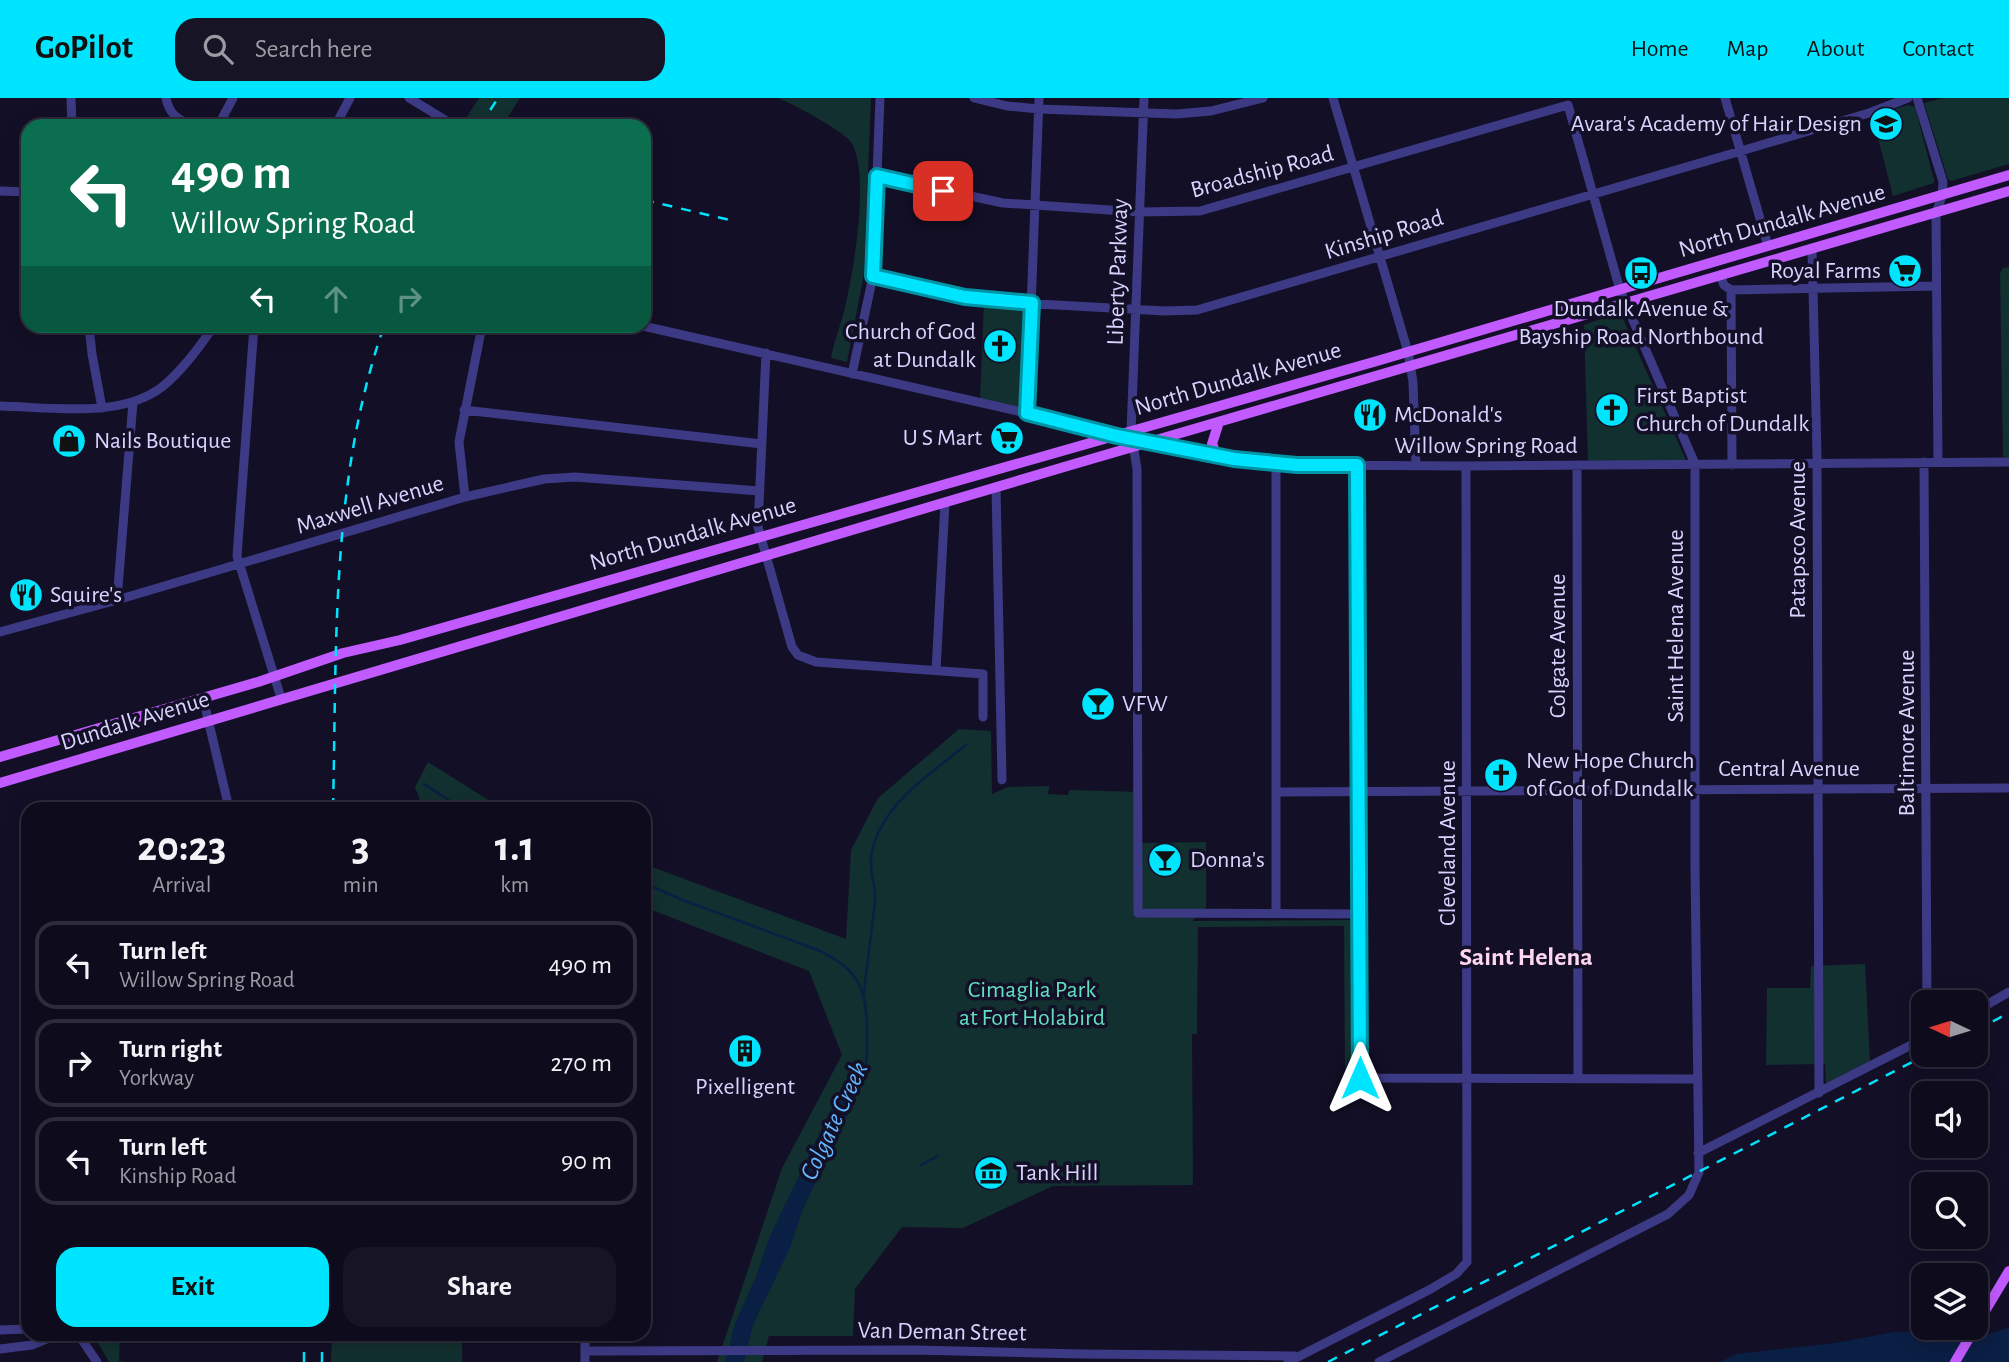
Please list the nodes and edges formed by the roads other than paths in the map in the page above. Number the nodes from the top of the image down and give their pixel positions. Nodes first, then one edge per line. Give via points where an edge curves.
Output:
1 (71, 98) edge
2 (166, 98) edge
3 (233, 98) edge
4 (350, 98) edge
5 (409, 98) edge
6 (880, 98) edge
7 (974, 98) edge
8 (1039, 98) edge
9 (1144, 98) edge
10 (1333, 98) edge
11 (1725, 98) edge
12 (1908, 98) edge
13 (1917, 98) edge
14 (1259, 99) edge
15 (1894, 100) edge
16 (1569, 102) edge
17 (1039, 109) junction
18 (1143, 113) junction
19 (72, 119) edge
20 (179, 119) edge
21 (222, 119) edge
22 (338, 119) edge
23 (444, 119) edge
24 (1741, 151) junction
25 (1353, 168) junction
26 (2009, 175) edge
27 (877, 176) junction
28 (0, 191) edge
29 (2009, 191) edge
30 (21, 192) edge
31 (1593, 193) junction
32 (1942, 196) junction
33 (1036, 207) junction
34 (1139, 212) junction
35 (1936, 213) junction
36 (1769, 246) junction
37 (1812, 248) junction
38 (1379, 257) junction
39 (1720, 275) junction
40 (873, 276) junction
41 (1936, 286) junction
42 (1815, 289) junction
43 (1620, 290) junction
44 (1731, 290) junction
45 (1032, 303) junction
46 (1626, 304) junction
47 (1136, 308) junction
48 (651, 328) edge
49 (90, 333) edge
50 (208, 333) edge
51 (253, 333) edge
52 (480, 333) edge
53 (1408, 352) junction
54 (766, 353) junction
55 (1411, 366) junction
56 (852, 374) junction
57 (133, 402) junction
58 (0, 406) edge
59 (102, 408) junction
60 (464, 410) junction
61 (1027, 413) junction
62 (1219, 422) junction
63 (1117, 436) junction
64 (1133, 439) junction
65 (1153, 441) junction
66 (762, 444) junction
67 (1222, 457) junction
68 (1938, 462) junction
69 (2009, 462) edge
70 (1817, 463) junction
71 (1924, 463) junction
72 (1276, 464) junction
73 (1695, 464) junction
74 (1357, 465) junction
75 (1732, 465) junction
76 (1416, 466) junction
77 (1466, 466) junction
78 (1577, 466) junction
79 (996, 487) junction
80 (760, 491) junction
81 (465, 497) junction
82 (945, 502) junction
83 (761, 536) junction
84 (766, 556) junction
85 (240, 564) junction
86 (117, 600) junction
87 (0, 632) edge
88 (936, 671) junction
89 (275, 676) junction
90 (203, 698) junction
91 (281, 698) junction
92 (983, 717) dead end
93 (209, 721) junction
94 (0, 757) edge
95 (1002, 780) dead end
96 (0, 783) edge
97 (1927, 788) junction
98 (2009, 788) edge
99 (1695, 789) junction
100 (1818, 789) junction
101 (1357, 790) junction
102 (1467, 790) junction
103 (1578, 790) junction
104 (1276, 792) junction
105 (228, 802) edge
106 (1276, 912) junction
107 (1359, 914) junction
108 (1927, 990) edge
109 (2009, 992) edge
110 (1988, 1004) edge
111 (1911, 1045) edge
112 (1468, 1079) junction
113 (1578, 1079) junction
114 (1697, 1079) junction
115 (1819, 1093) junction
116 (1698, 1153) junction
117 (2009, 1271) edge
118 (1988, 1306) edge
119 (21, 1329) edge
120 (0, 1330) edge
121 (1968, 1340) edge
122 (43, 1341) edge
123 (83, 1341) edge
124 (585, 1341) edge
125 (0, 1349) edge
126 (585, 1350) junction
127 (1297, 1356) junction
128 (97, 1362) edge
129 (585, 1362) edge
130 (1288, 1362) edge
131 (1379, 1362) edge
132 (1955, 1362) edge

1 - 19 street
2 - 20 street
3 - 21 street
4 - 22 street
5 - 23 street
6 - 27 street
7 - 17 street
8 - 17 street
9 - 18 street, Liberty Parkway
10 - 25 street
11 - 24 street
12 - 15 street, Kinship Road
13 - 32 street via 1943,182
14 - 18 street via 1204,113
15 - 24 street, Kinship Road via 1878,110
16 - 25 street, Broadship Road
16 - 31 street, Saint Helena Avenue
17 - 18 street
17 - 33 street
18 - 34 street, Liberty Parkway
24 - 31 street, Kinship Road
24 - 36 street
25 - 34 street, Broadship Road via 1200,211
25 - 38 street
26 - 32 main road, North Dundalk Avenue
27 - 33 street, Broadship Road
27 - 40 street
28 - 30 street
29 - 35 main road, North Dundalk Avenue
31 - 38 street, Kinship Road
31 - 43 street, Saint Helena Avenue
32 - 35 street
32 - 36 main road, North Dundalk Avenue
33 - 34 street, Broadship Road
33 - 45 street
34 - 47 street, Liberty Parkway
35 - 37 main road, North Dundalk Avenue
35 - 41 street
36 - 43 main road, North Dundalk Avenue
37 - 39 main road, North Dundalk Avenue
37 - 42 street, Patapsco Avenue
38 - 47 street, Kinship Road via 1205,308
38 - 53 street
39 - 44 street
39 - 46 main road, North Dundalk Avenue
40 - 45 street, Kinship Road via 965,297
40 - 56 street
41 - 42 street
41 - 68 street
42 - 44 street
42 - 70 street, Patapsco Avenue
43 - 46 street, Saint Helena Avenue
43 - 53 main road, North Dundalk Avenue
44 - 75 street
45 - 47 street, Kinship Road
45 - 61 street
46 - 55 main road, North Dundalk Avenue
46 - 73 street, Saint Helena Avenue
47 - 64 street, Liberty Parkway
48 - 54 street
49 - 59 street
50 - 57 street via 176,374 155,392
51 - 85 street
52 - 60 street
53 - 55 street
53 - 64 main road, North Dundalk Avenue
54 - 56 street
54 - 66 street
55 - 62 main road, North Dundalk Avenue
55 - 76 street
56 - 61 street
57 - 59 street
57 - 86 street
58 - 59 street
60 - 66 street
60 - 81 street via 459,450
61 - 63 street
62 - 65 main road, North Dundalk Avenue
62 - 67 main road via 1212,444
63 - 64 main road, North Dundalk Avenue
63 - 83 main road, North Dundalk Avenue
64 - 65 main road, North Dundalk Avenue
64 - 79 main road, North Dundalk Avenue
64 - 106 street, Liberty Parkway via 1137,469 1138,913
65 - 67 street, Willow Spring Road
66 - 80 street
67 - 72 street, Willow Spring Road
68 - 69 street, Willow Spring Road
68 - 71 street, Willow Spring Road
70 - 71 street, Willow Spring Road
70 - 75 street, Willow Spring Road
70 - 100 street, Patapsco Avenue
71 - 97 street, Baltimore Avenue
72 - 74 street, Willow Spring Road
72 - 104 street
73 - 75 street, Willow Spring Road
73 - 78 street, Willow Spring Road
73 - 99 street, Saint Helena Avenue
74 - 76 street, Willow Spring Road
74 - 101 street
76 - 77 street, Willow Spring Road
77 - 78 street, Willow Spring Road
77 - 102 street, Cleveland Avenue
78 - 103 street, Colgate Avenue
79 - 82 main road, North Dundalk Avenue
79 - 95 street
80 - 81 street, Maxwell Avenue via 562,477
80 - 83 street
81 - 85 street, Maxwell Avenue
82 - 84 main road, North Dundalk Avenue
82 - 88 street
83 - 84 street
83 - 89 main road, North Dundalk Avenue
84 - 88 street via 789,641 798,654 816,662
84 - 91 main road, North Dundalk Avenue
85 - 86 street, Maxwell Avenue
85 - 89 street
86 - 87 street, Maxwell Avenue
88 - 92 street via 983,674
89 - 90 main road, Dundalk Avenue
89 - 91 street
90 - 93 street
90 - 94 main road, Dundalk Avenue
91 - 93 main road, Dundalk Avenue
93 - 96 main road, Dundalk Avenue
93 - 105 street
97 - 98 street, Central Avenue
97 - 100 street, Central Avenue
97 - 108 street, Baltimore Avenue
99 - 100 street, Central Avenue
99 - 103 street, Central Avenue
99 - 114 street, Saint Helena Avenue
100 - 115 street, Patapsco Avenue
101 - 102 street, Central Avenue
101 - 104 street, Central Avenue
101 - 107 street
102 - 103 street, Central Avenue
102 - 112 street, Cleveland Avenue
103 - 113 street, Colgate Avenue
104 - 106 street
106 - 107 street
107 - 112 street via 1360,1078
109 - 110 street
111 - 115 street
112 - 113 street
112 - 127 street, Cleveland Avenue via 1467,1262 1457,1274 1429,1290
113 - 114 street
114 - 116 street, Saint Helena Avenue
115 - 116 street
116 - 131 street, Saint Helena Avenue via 1699,1172 1689,1195 1668,1214
117 - 118 main road
119 - 120 street
121 - 132 main road
122 - 125 street
123 - 128 street
124 - 126 street
126 - 127 street, Van Deman Street
126 - 129 street
127 - 130 street

